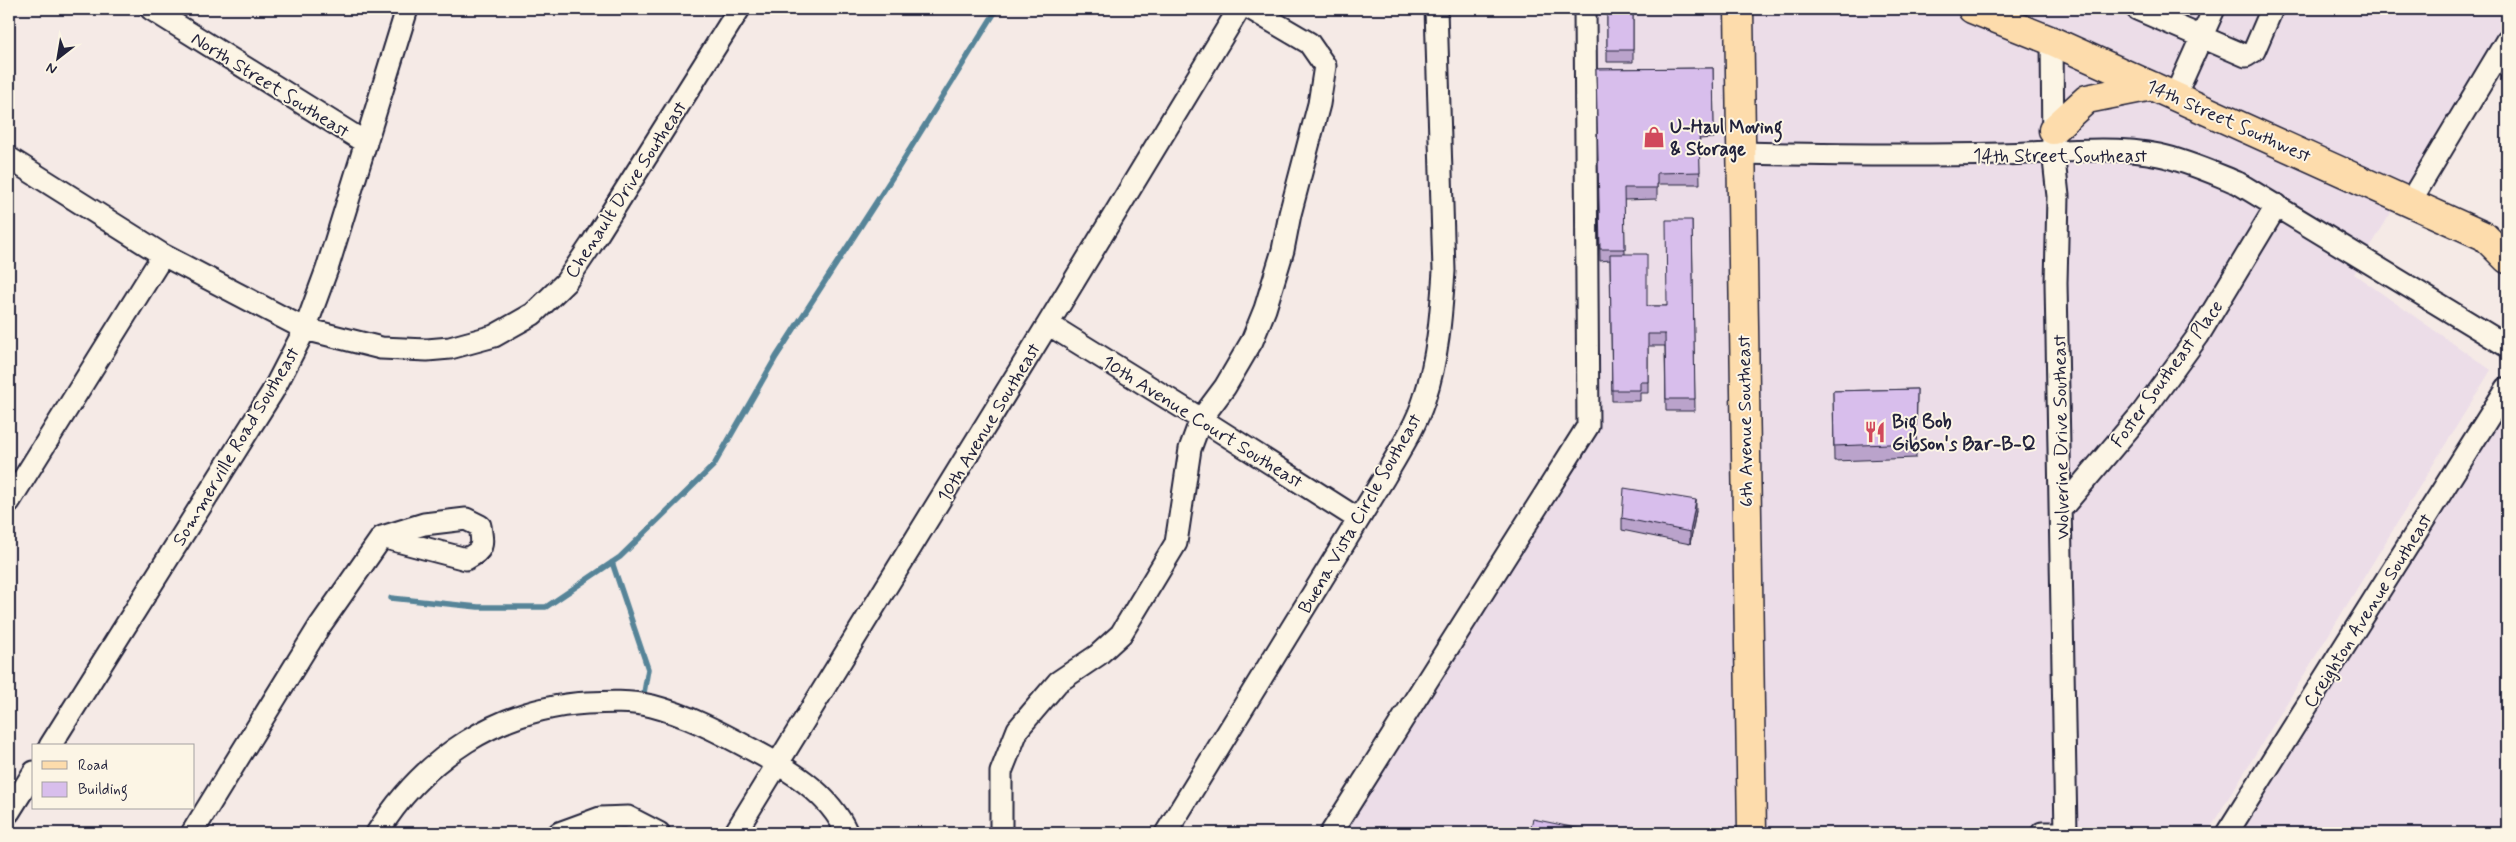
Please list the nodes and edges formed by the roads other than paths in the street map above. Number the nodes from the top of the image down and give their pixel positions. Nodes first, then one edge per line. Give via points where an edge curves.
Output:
1 (151, 9) edge
2 (407, 9) edge
3 (740, 9) edge
4 (1239, 9) edge
5 (1251, 9) edge
6 (1436, 9) edge
7 (1585, 9) edge
8 (1739, 9) edge
9 (1972, 9) edge
10 (2214, 9) edge
11 (2272, 9) edge
12 (2144, 10) edge
13 (2201, 37) junction
14 (2507, 40) edge
15 (2052, 41) junction
16 (2163, 91) junction
17 (2052, 140) junction
18 (366, 143) junction
19 (1741, 153) junction
20 (9, 158) edge
21 (2410, 202) junction
22 (2277, 205) junction
23 (2495, 236) edge
24 (163, 255) junction
25 (2507, 259) edge
26 (1048, 324) junction
27 (305, 329) junction
28 (2507, 346) edge
29 (2507, 388) edge
30 (1201, 419) junction
31 (9, 502) edge
32 (2061, 509) junction
33 (1358, 520) junction
34 (382, 537) dead end
35 (51, 744) edge
36 (779, 764) junction
37 (32, 775) edge
38 (9, 812) edge
39 (192, 833) edge
40 (377, 833) edge
41 (559, 833) edge
42 (658, 833) edge
43 (735, 833) edge
44 (847, 833) edge
45 (1002, 833) edge
46 (1166, 833) edge
47 (1331, 833) edge
48 (1752, 833) edge
49 (2042, 833) edge
50 (2067, 833) edge
51 (2227, 833) edge

1 - 18 street, North Street Southeast
2 - 18 street, Sommerville Road Southeast
3 - 27 street, Chenault Drive Southeast via 566,282 533,314 494,336 450,348 427,350 381,348
4 - 26 street, 10th Avenue Southeast
5 - 30 street via 1309,43 1325,66 1284,250 1265,309 1252,341 1225,388
6 - 33 street, Buena Vista Circle Southeast via 1444,271 1435,358 1424,400 1406,440
7 - 47 street via 1588,426
8 - 19 main road, 6th Avenue Southeast
9 - 15 main road, 14th Street Southwest
10 - 13 street
11 - 13 street via 2250,54 2246,56
12 - 13 street
13 - 16 street
14 - 21 street
15 - 16 main road, 14th Street Southwest
15 - 17 street, Wolverine Drive Southeast
16 - 17 main road via 2087,99
16 - 21 main road, 14th Street Southwest
17 - 19 street, 14th Street Southeast via 1875,156
17 - 22 street, 14th Street Southeast via 2158,155 2238,183
17 - 32 street, Wolverine Drive Southeast via 2058,196 2056,283
18 - 27 street, Sommerville Road Southeast
19 - 48 main road, 6th Avenue Southeast
20 - 24 street, Chenault Drive Southeast
21 - 23 main road, 14th Street Southwest
22 - 28 street, 14th Street Southeast
22 - 32 street, Foster Southeast Place via 2198,336 2142,413
23 - 25 main road, 14th Street Southwest
24 - 27 street, Chenault Drive Southeast
24 - 31 street
26 - 30 street, 10th Avenue Court Southeast
26 - 36 street, 10th Avenue Southeast
27 - 35 street, Sommerville Road Southeast via 273,391
29 - 51 street, Creighton Avenue Southeast
30 - 33 street, 10th Avenue Court Southeast
30 - 45 street via 1190,449 1176,543 1121,634 1098,655 1058,682 1018,729 1001,772
32 - 50 street, Wolverine Drive Southeast
33 - 46 street, Buena Vista Circle Southeast
34 - 39 street via 319,627
36 - 40 street via 693,718 650,706 606,702 562,704 519,715 478,733 442,758 409,788
36 - 43 street, 10th Avenue Southeast
36 - 44 street via 808,784 839,816
37 - 38 street
41 - 42 street via 600,818 628,817
49 - 50 street

